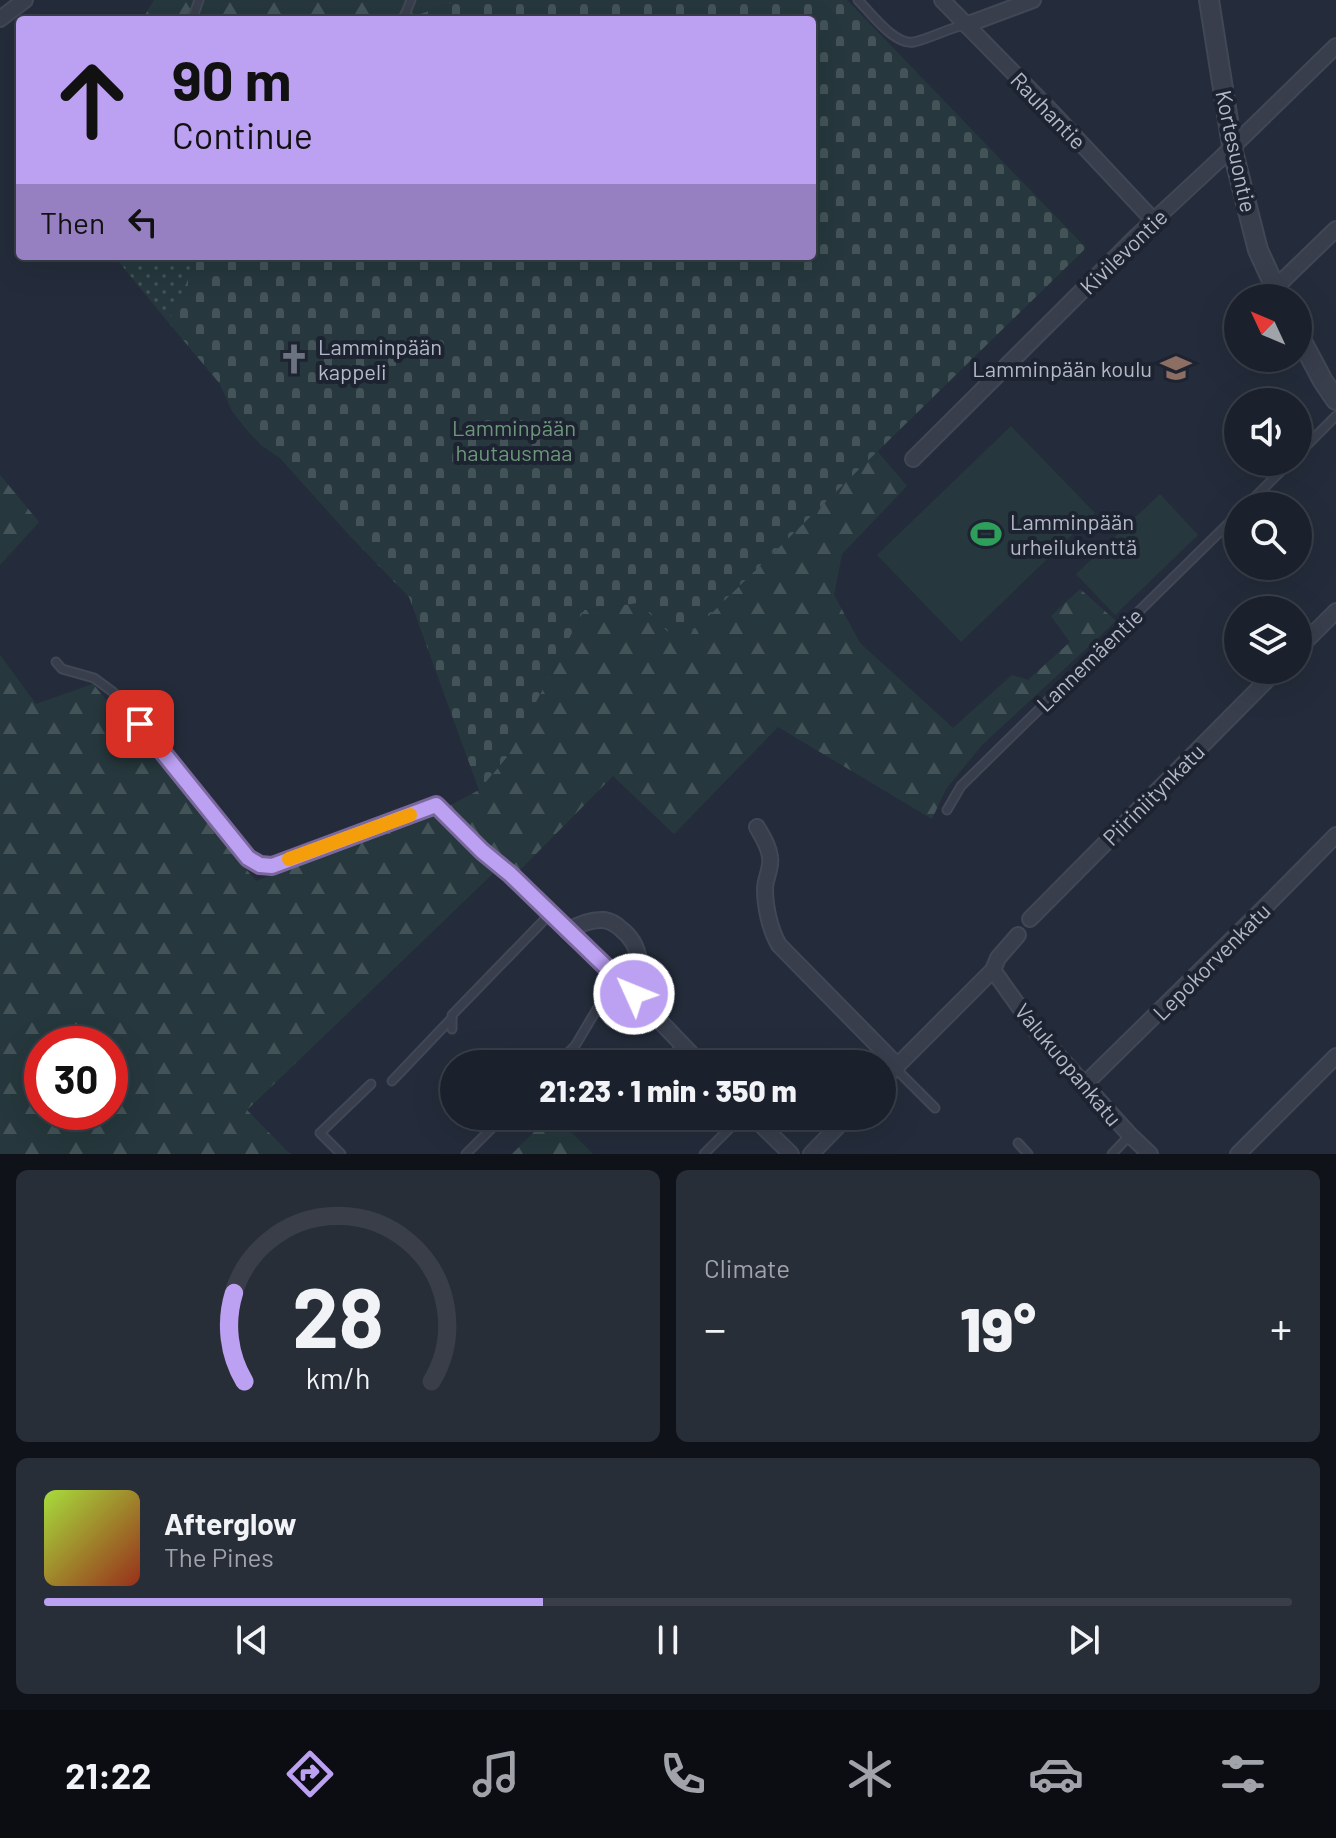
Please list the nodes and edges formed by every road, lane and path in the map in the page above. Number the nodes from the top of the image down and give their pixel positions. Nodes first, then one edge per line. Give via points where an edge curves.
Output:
1 (25, 0) edge
2 (858, 0) edge
3 (942, 0) edge
4 (1033, 0) edge
5 (1209, 0) edge
6 (0, 19) edge
7 (966, 25) junction
8 (1336, 46) edge
9 (1232, 146) junction
10 (1154, 221) junction
11 (1336, 229) edge
12 (1273, 284) edge
13 (1285, 284) edge
14 (1312, 360) edge
15 (1336, 400) edge
16 (1336, 416) edge
17 (1312, 440) edge
18 (913, 459) dead end
19 (1276, 476) edge
20 (1260, 492) edge
21 (1224, 528) edge
22 (1336, 611) edge
23 (1312, 635) edge
24 (56, 662) dead end
25 (1263, 684) edge
26 (947, 810) dead end
27 (757, 827) dead end
28 (1336, 835) edge
29 (510, 874) joint
30 (550, 914) junction
31 (1030, 919) dead end
32 (567, 931) junction
33 (1018, 935) dead end
34 (993, 970) junction
35 (630, 990) junction
36 (452, 1018) junction
37 (452, 1029) dead end
38 (682, 1045) junction
39 (571, 1050) edge
40 (677, 1050) edge
41 (687, 1050) edge
42 (1336, 1056) edge
43 (897, 1065) junction
44 (392, 1081) dead end
45 (371, 1084) dead end
46 (1084, 1085) junction
47 (935, 1108) dead end
48 (490, 1130) edge
49 (728, 1130) edge
50 (766, 1130) edge
51 (834, 1130) edge
52 (1130, 1135) junction
53 (1018, 1143) dead end
54 (341, 1154) edge
55 (466, 1154) edge
56 (704, 1154) edge
57 (791, 1154) edge
58 (811, 1154) edge
59 (1028, 1154) edge
60 (1112, 1154) edge
61 (1150, 1154) edge
62 (1238, 1154) edge

1 - 6 street
2 - 7 lane via 888,31 910,43
3 - 7 street, Rauhantie
4 - 7 street
5 - 9 street, Kortesuontie
7 - 10 street, Rauhantie
8 - 9 street, Kivilevontie
9 - 10 street, Kivilevontie
9 - 12 street, Kortesuontie via 1258,250
10 - 18 street, Kivilevontie
11 - 13 street
14 - 15 street
16 - 17 lane
19 - 20 lane
21 - 26 lane, Lannemäentie via 961,786
22 - 23 street
24 - 29 lane via 113,692 248,858 260,865 272,866 436,805
25 - 31 street, Piiriniitynkatu
27 - 43 street via 770,853 765,887 774,937
28 - 46 street, Lepokorvenkatu
29 - 30 street
30 - 32 street
30 - 36 lane
32 - 35 street
32 - 35 street via 588,921 607,920 628,935 640,965 638,982
33 - 34 street
34 - 43 street
34 - 46 street, Valukuopankatu
35 - 38 street
35 - 39 lane via 597,1009
36 - 37 lane
36 - 44 lane
38 - 40 lane
38 - 41 street
42 - 62 street
43 - 47 lane
45 - 54 lane via 320,1133
46 - 52 street, Valukuopankatu
48 - 55 lane
49 - 56 lane
50 - 57 street
51 - 58 street
52 - 60 lane
52 - 61 street, Valukuopankatu
53 - 59 lane

